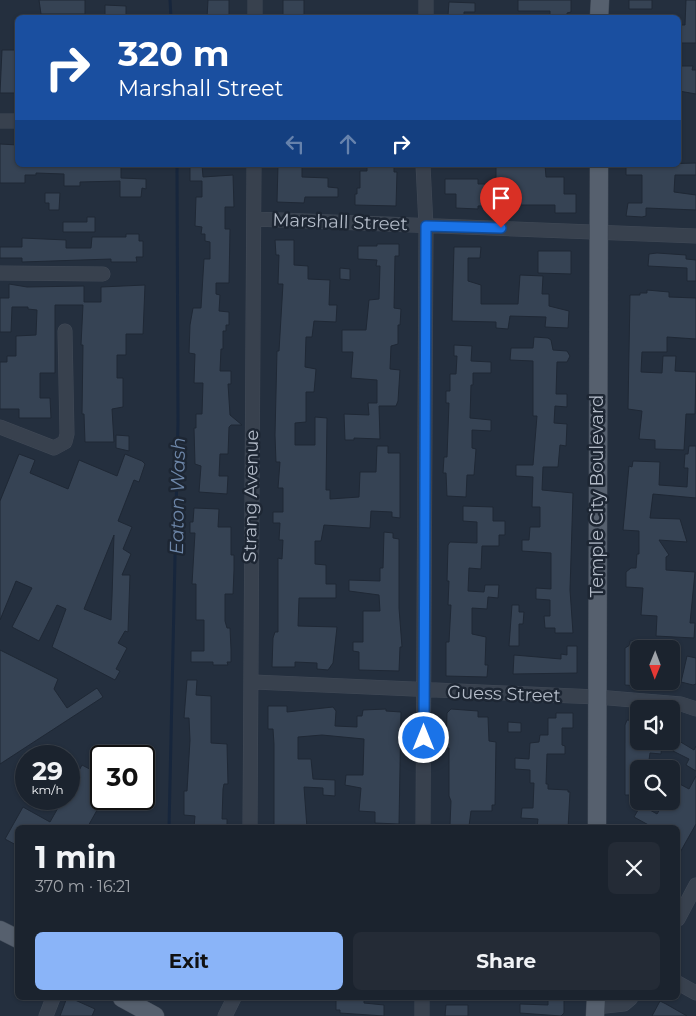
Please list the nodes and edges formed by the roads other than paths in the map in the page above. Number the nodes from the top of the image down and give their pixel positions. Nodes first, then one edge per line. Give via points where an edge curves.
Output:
1 (254, 0) edge
2 (426, 0) edge
3 (600, 0) edge
4 (254, 15) edge
5 (426, 15) edge
6 (599, 15) edge
7 (0, 121) edge
8 (15, 121) edge
9 (254, 167) edge
10 (423, 167) edge
11 (599, 167) edge
12 (254, 219) junction
13 (426, 226) junction
14 (598, 232) junction
15 (696, 236) edge
16 (0, 273) edge
17 (103, 274) dead end
18 (65, 331) dead end
19 (0, 427) edge
20 (252, 682) junction
21 (424, 690) junction
22 (597, 698) junction
23 (696, 709) edge
24 (250, 825) edge
25 (423, 825) edge
26 (596, 825) edge
27 (696, 886) edge
28 (680, 915) edge
29 (0, 930) edge
30 (15, 938) edge
31 (680, 984) edge
32 (696, 993) edge
33 (52, 1000) edge
34 (126, 1000) edge
35 (233, 1000) edge
36 (422, 1000) edge
37 (629, 1000) edge
38 (596, 1007) edge
39 (154, 1015) edge
40 (46, 1016) edge
41 (225, 1016) edge
42 (422, 1016) edge

1 - 4 street
2 - 5 street
3 - 6 main road
7 - 8 street
9 - 12 street, Strang Avenue
10 - 13 street
11 - 14 main road, Temple City Boulevard
12 - 13 street, Marshall Street
12 - 20 street, Strang Avenue
13 - 14 street, Marshall Street
13 - 21 street
14 - 15 street, Marshall Street
14 - 22 main road, Temple City Boulevard
16 - 17 street
18 - 19 street via 65,442 54,448
20 - 21 street, Guess Street
20 - 24 street, Strang Avenue
21 - 22 street, Guess Street
21 - 25 street
22 - 23 street, Guess Street via 681,704
22 - 26 main road, Temple City Boulevard
27 - 28 street
29 - 30 main road
31 - 32 street
33 - 40 street
34 - 39 main road
35 - 41 street
36 - 42 street
37 - 38 street via 624,1004

